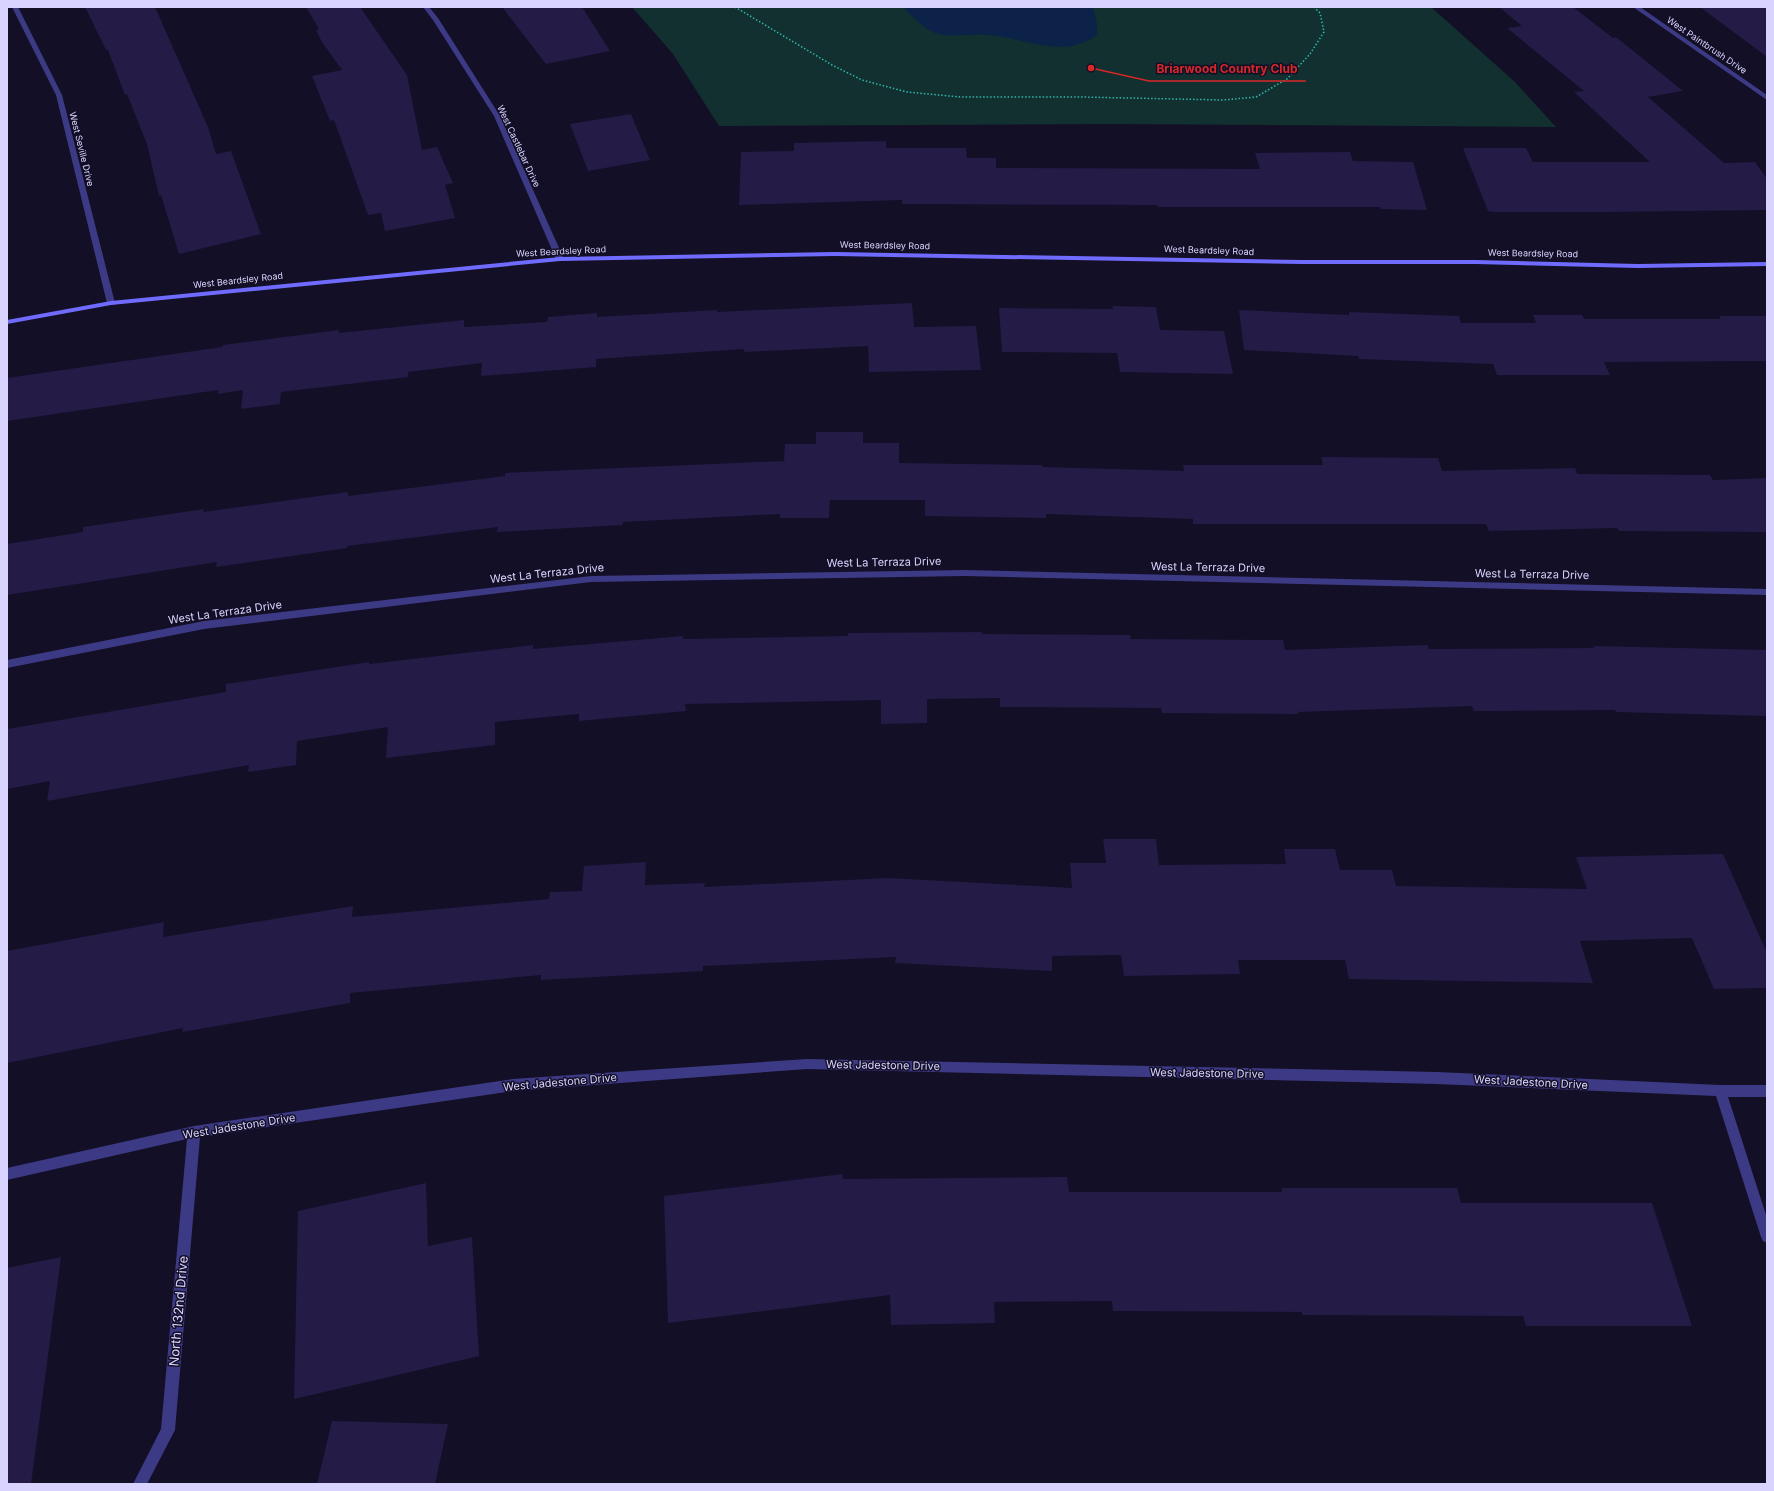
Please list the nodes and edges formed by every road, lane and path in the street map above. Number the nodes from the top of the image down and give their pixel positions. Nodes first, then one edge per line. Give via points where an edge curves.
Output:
1 (15, 7) edge
2 (426, 7) edge
3 (735, 7) edge
4 (1314, 7) edge
5 (1636, 7) edge
6 (1767, 98) edge
7 (560, 259) junction
8 (1767, 264) edge
9 (111, 303) junction
10 (7, 322) edge
11 (1767, 592) edge
12 (7, 664) edge
13 (1720, 1090) junction
14 (1767, 1091) edge
15 (194, 1132) junction
16 (7, 1174) edge
17 (1767, 1237) edge
18 (140, 1484) edge

1 - 9 street, West Seville Drive via 60,95
2 - 7 street, West Castlebar Drive via 497,116
3 - 4 path via 862,80 906,92 960,97 1223,100 1256,97 1287,79 1310,54 1324,32 1320,14
5 - 6 street, West Paintbrush Drive
7 - 8 street, West Beardsley Road via 835,254 1638,266
7 - 9 street, West Beardsley Road
9 - 10 street, West Beardsley Road
11 - 12 street, West La Terraza Drive via 965,573 591,579 204,625
13 - 14 street, West Jadestone Drive
13 - 15 street, West Jadestone Drive via 1437,1078 807,1064 513,1085
13 - 17 street
15 - 16 street, West Jadestone Drive
15 - 18 street, North 132nd Drive via 168,1430

